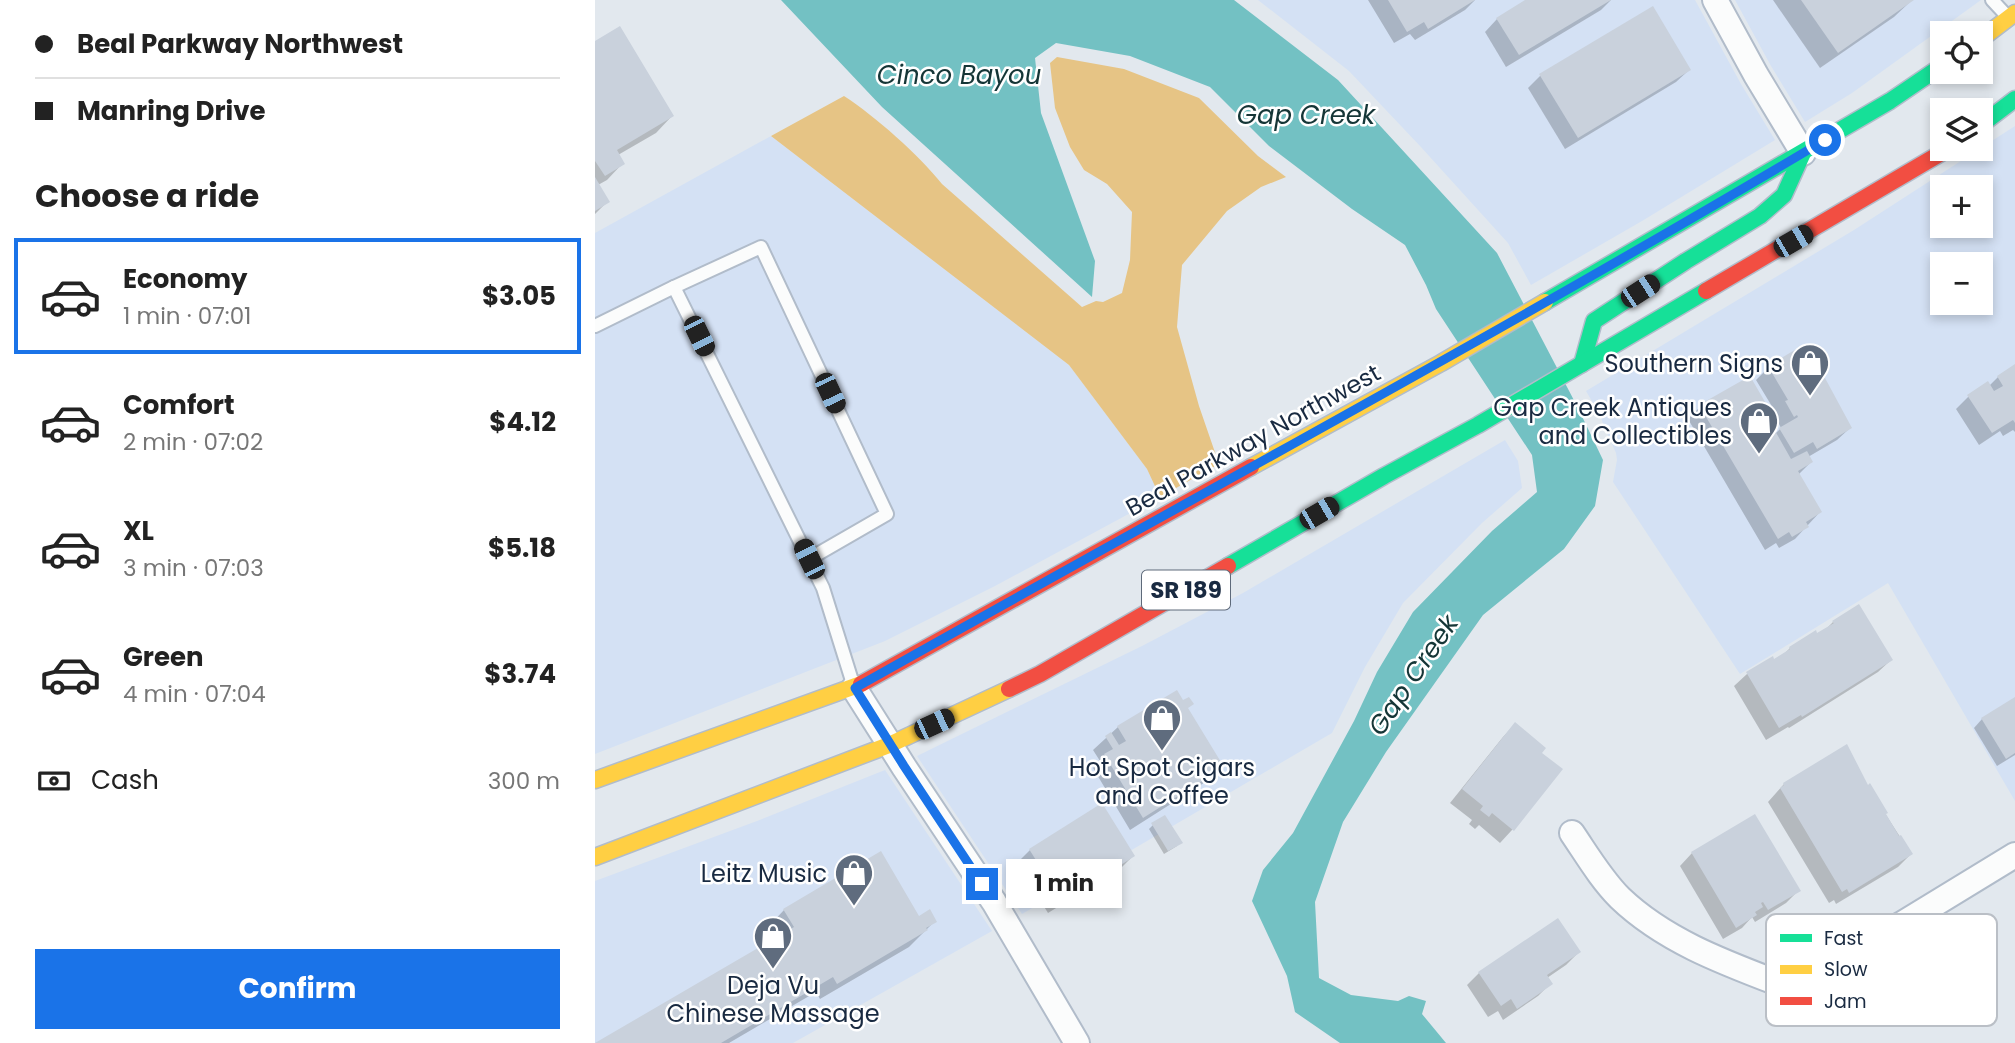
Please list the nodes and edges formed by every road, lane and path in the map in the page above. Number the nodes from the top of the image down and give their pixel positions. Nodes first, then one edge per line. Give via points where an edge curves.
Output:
1 (1716, 0) edge
2 (1992, 0) edge
3 (2012, 16) edge
4 (1993, 30) edge
5 (1930, 74) edge
6 (2015, 99) edge
7 (1993, 116) edge
8 (1803, 153) junction
9 (1930, 160) edge
10 (674, 287) junction
11 (595, 326) edge
12 (1582, 364) junction
13 (809, 559) junction
14 (855, 688) junction
15 (889, 744) junction
16 (595, 779) edge
17 (1572, 833) dead end
18 (2015, 855) edge
19 (595, 857) edge
20 (1918, 914) edge
21 (1766, 978) edge
22 (1077, 1043) edge

1 - 8 street
2 - 3 lane
3 - 4 main road
5 - 8 main road, Beal Parkway Northwest
6 - 7 main road
8 - 12 main road via 1784,195 1761,216 1594,321
8 - 14 main road, Beal Parkway Northwest via 1441,363
9 - 12 main road, SR 189
10 - 11 lane
10 - 13 lane
10 - 13 lane via 761,247 887,514
12 - 15 main road, SR 189 via 1040,674
13 - 14 lane
14 - 15 street
14 - 16 main road, Beal Parkway Northwest
15 - 19 main road, SR 189
15 - 22 street via 994,902
17 - 21 street via 1619,897 1648,922 1718,960
18 - 20 street

